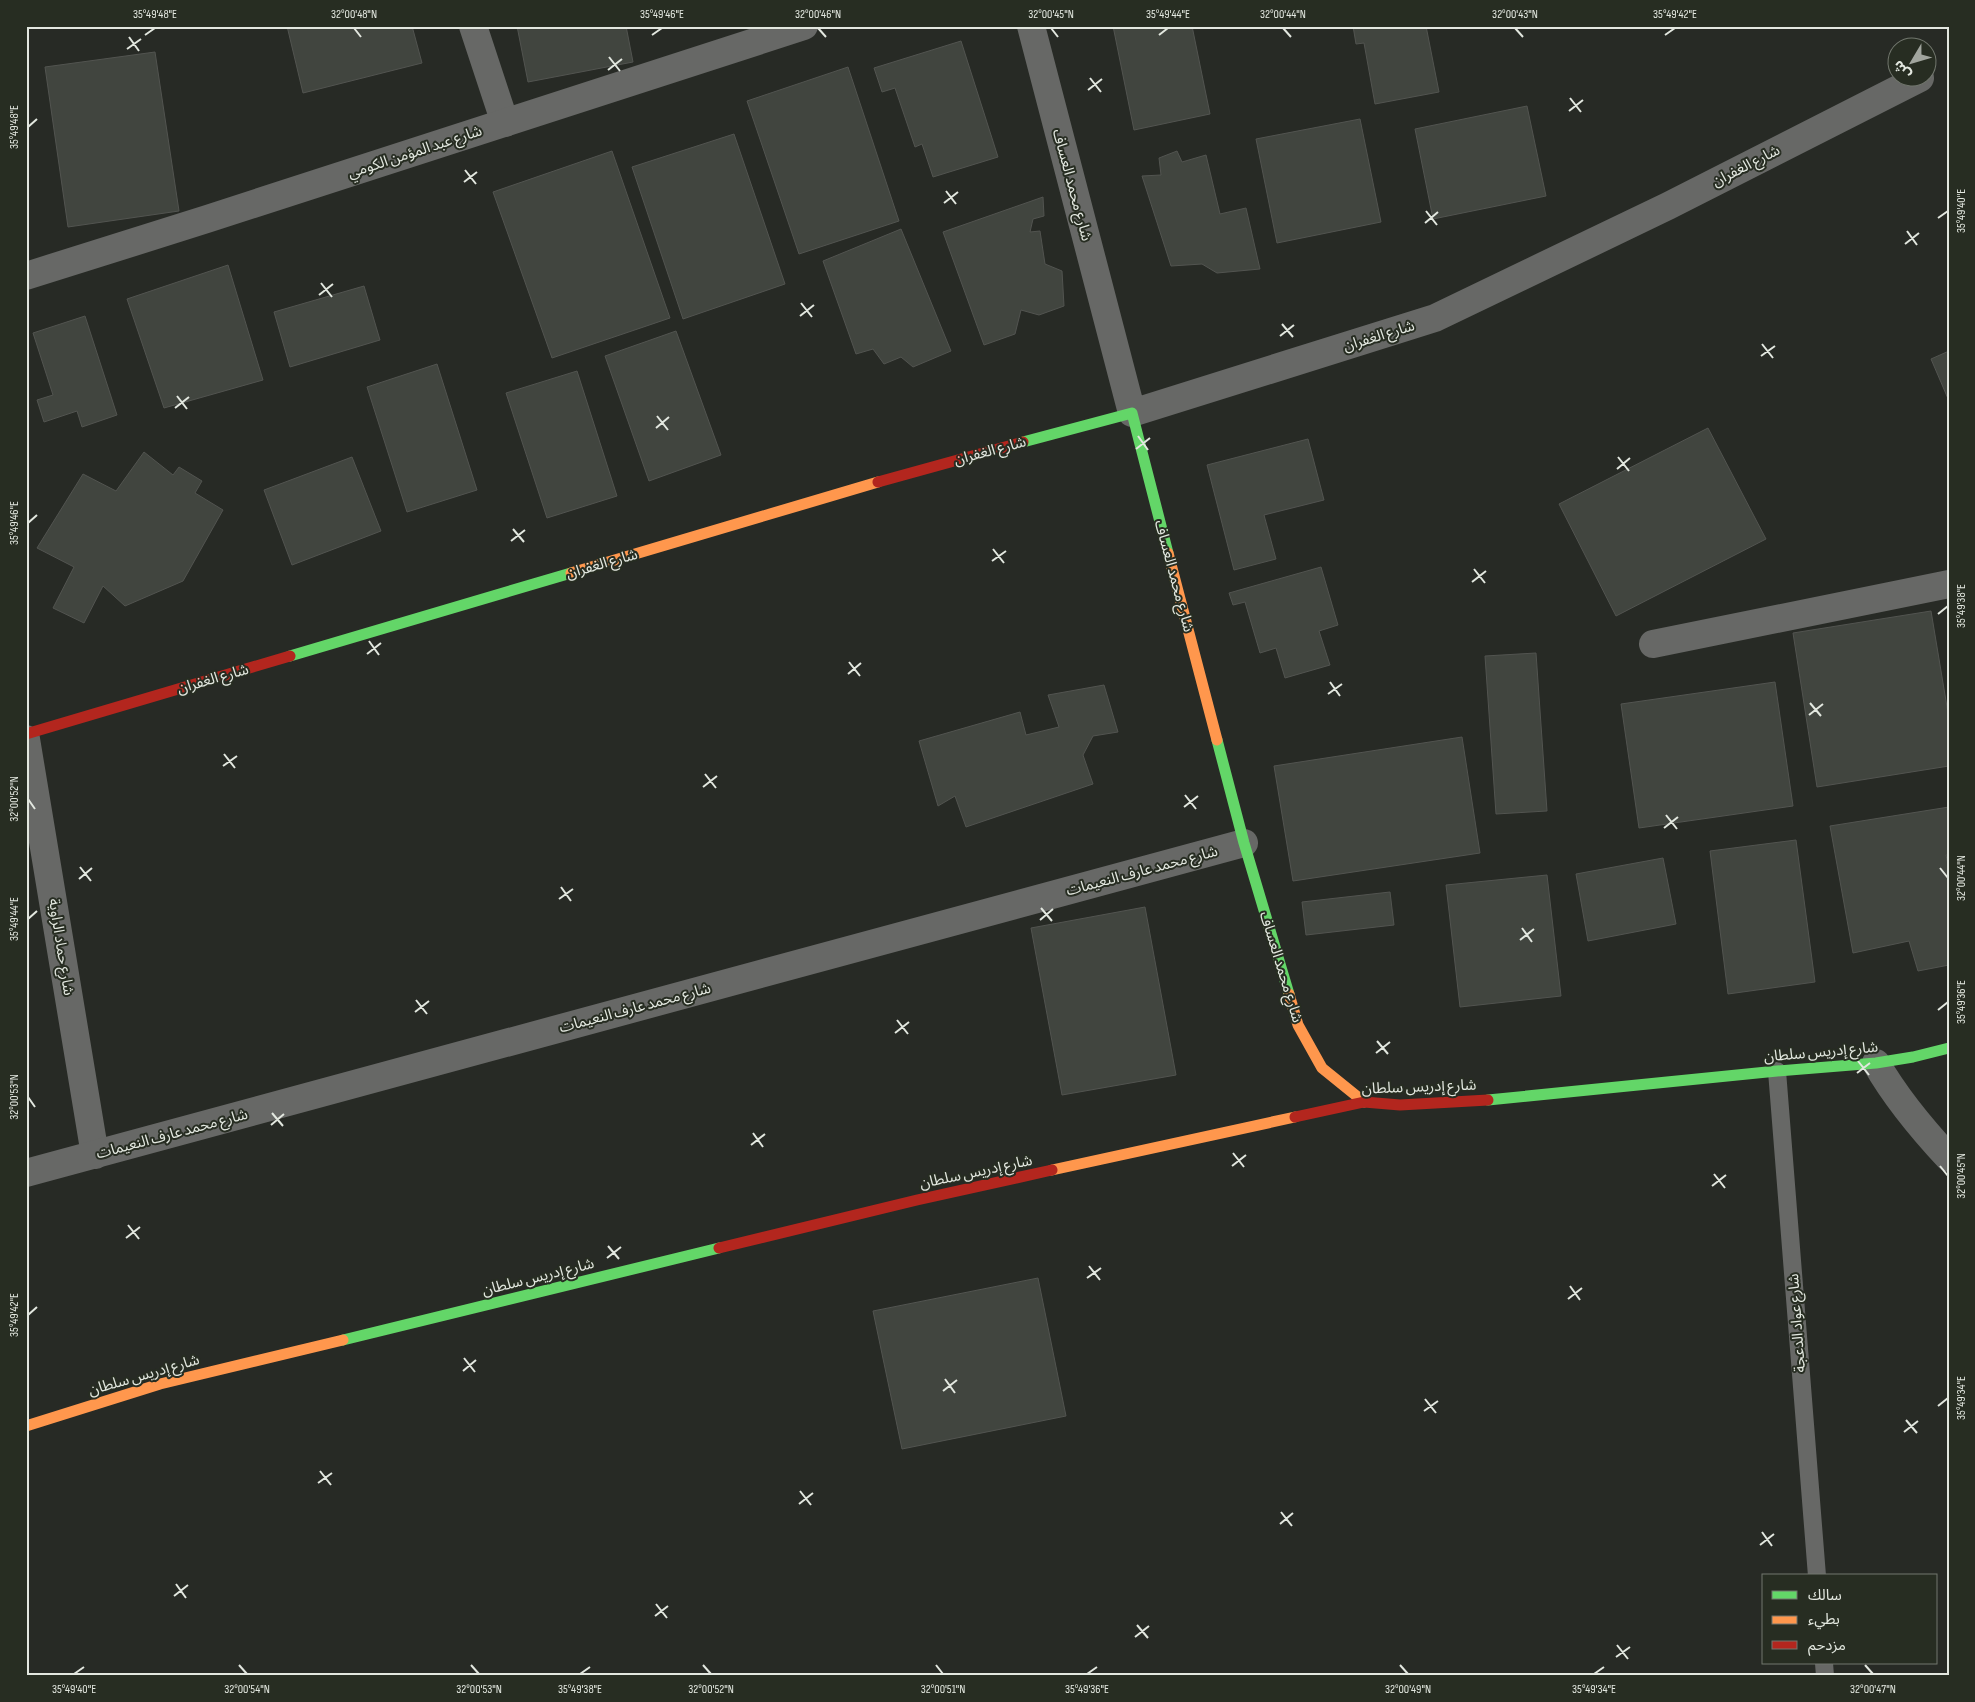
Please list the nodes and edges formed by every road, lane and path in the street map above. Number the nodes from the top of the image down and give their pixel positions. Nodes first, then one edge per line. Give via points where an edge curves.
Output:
1 (474, 26) edge
2 (804, 26) edge
3 (1031, 26) edge
4 (1900, 88) edge
5 (505, 123) junction
6 (26, 276) edge
7 (1132, 413) junction
8 (1949, 584) edge
9 (1653, 644) dead end
10 (26, 734) edge
11 (26, 739) edge
12 (1244, 843) junction
13 (1949, 1048) edge
14 (1876, 1063) junction
15 (1777, 1071) junction
16 (1364, 1102) junction
17 (95, 1155) junction
18 (1949, 1158) edge
19 (26, 1173) edge
20 (26, 1426) edge
21 (1817, 1574) edge

1 - 5 street
2 - 5 street, شارع عبد المؤمن الكومي
3 - 7 street, شارع محمد العساف
4 - 7 street, شارع الغفران via 1668,206 1435,318
5 - 6 street, شارع عبد المؤمن الكومي
7 - 10 street, شارع الغفران via 950,461
7 - 12 street, شارع محمد العساف
8 - 9 street
11 - 17 street, شارع حماد الراوية
12 - 16 street, شارع محمد العساف via 1298,1024 1322,1068
12 - 17 street, شارع محمد عارف النعيمات
13 - 14 street, شارع إدريس سلطان
14 - 15 street, شارع إدريس سلطان
14 - 18 street via 1893,1093
15 - 16 street, شارع إدريس سلطان via 1457,1103 1400,1106
15 - 21 lane, شارع عواد الدعجة
16 - 20 street, شارع إدريس سلطان via 858,1214 160,1384
17 - 19 street, شارع محمد عارف النعيمات

